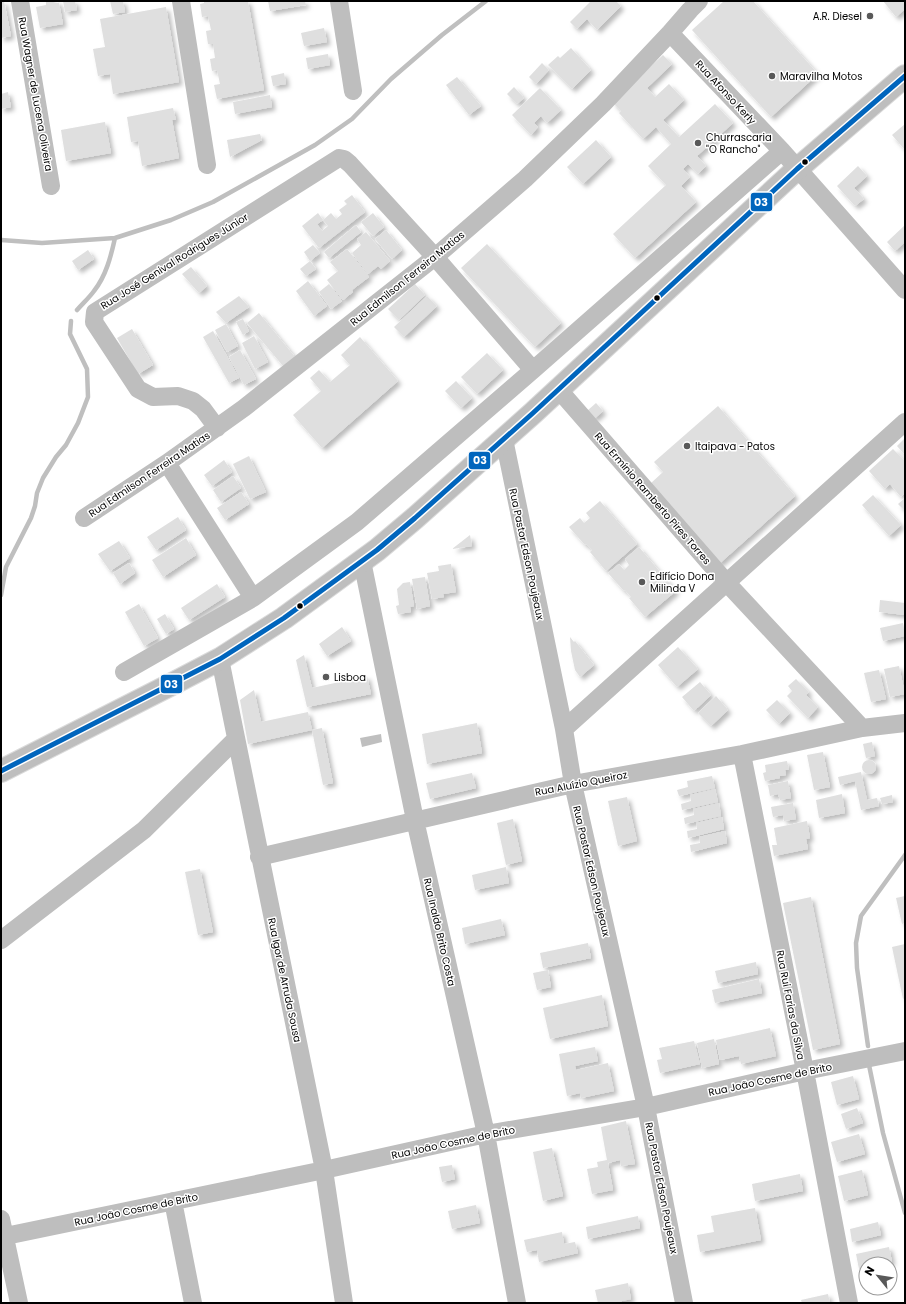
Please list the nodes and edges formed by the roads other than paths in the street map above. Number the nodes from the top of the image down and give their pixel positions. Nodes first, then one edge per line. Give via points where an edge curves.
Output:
1 (20, 1) edge
2 (181, 1) edge
3 (338, 1) edge
4 (699, 1) edge
5 (670, 33) junction
6 (905, 76) edge
7 (353, 91) dead end
8 (782, 152) junction
9 (207, 165) dead end
10 (797, 169) junction
11 (51, 186) dead end
12 (435, 257) junction
13 (905, 290) edge
14 (533, 370) junction
15 (559, 390) junction
16 (905, 422) edge
17 (216, 428) junction
18 (504, 439) junction
19 (166, 463) junction
20 (84, 518) dead end
21 (362, 561) junction
22 (726, 582) junction
23 (253, 598) junction
24 (220, 659) junction
25 (124, 672) dead end
26 (905, 723) edge
27 (564, 728) junction
28 (862, 728) junction
29 (236, 739) junction
30 (742, 754) junction
31 (1, 771) edge
32 (573, 784) junction
33 (415, 820) junction
34 (259, 856) junction
35 (1, 940) edge
36 (905, 1051) edge
37 (805, 1071) junction
38 (646, 1107) junction
39 (486, 1134) junction
40 (324, 1170) junction
41 (173, 1201) junction
42 (2, 1231) edge
43 (19, 1303) edge
44 (193, 1303) edge
45 (344, 1303) edge
46 (517, 1303) edge
47 (684, 1303) edge
48 (849, 1303) edge

1 - 11 street, Rua Wagner de Lucena Oliveira
2 - 9 street
3 - 7 street
4 - 5 street, Rua Edmilson Ferreira Matias
5 - 8 street, Rua Afonso Kerly
5 - 12 street, Rua Edmilson Ferreira Matias via 525,179
6 - 10 main road
8 - 10 street, Rua Afonso Kerly
8 - 14 street
10 - 13 street, Rua Afonso Kerly
10 - 15 main road
12 - 14 street
12 - 17 street, Rua Edmilson Ferreira Matias via 250,404
12 - 17 street, Rua José Genival Rodrigues Júnior via 350,164 344,159 336,160 95,312 94,322 138,389 153,397 178,396 193,401 204,409
14 - 23 street via 357,522
15 - 18 main road
15 - 22 street, Rua Ermínio Ramberto Pires Torres
16 - 22 street
17 - 19 street, Rua Edmilson Ferreira Matias
18 - 21 main road
18 - 27 street, Rua Pastor Edson Poujeaux
19 - 20 street, Rua Edmilson Ferreira Matias
19 - 23 street
21 - 24 main road via 284,618
21 - 33 street, Rua Inaldo Brito Costa
22 - 27 street
22 - 28 street, Rua Ermínio Ramberto Pires Torres
23 - 25 street
24 - 29 street, Rua Igor de Arruda Sousa
24 - 31 main road
26 - 28 street, Rua Aluízio Queiroz
27 - 32 street, Rua Pastor Edson Poujeaux
28 - 30 street, Rua Aluízio Queiroz
29 - 34 street, Rua Igor de Arruda Sousa
29 - 35 street via 144,830
30 - 32 street, Rua Aluízio Queiroz
30 - 37 street, Rua Rui Farias da Silva
32 - 33 street, Rua Aluízio Queiroz
32 - 38 street, Rua Pastor Edson Poujeaux
33 - 34 street, Rua Aluízio Queiroz
33 - 39 street, Rua Inaldo Brito Costa
34 - 40 street, Rua Igor de Arruda Sousa
36 - 37 street, Rua João Cosme de Brito
37 - 38 street, Rua João Cosme de Brito
37 - 48 street, Rua Rui Farias da Silva
38 - 39 street, Rua João Cosme de Brito
38 - 47 street, Rua Pastor Edson Poujeaux
39 - 40 street, Rua João Cosme de Brito
39 - 46 street, Rua Inaldo Brito Costa
40 - 41 street, Rua João Cosme de Brito
40 - 45 street, Rua Igor de Arruda Sousa
41 - 42 street, Rua João Cosme de Brito
41 - 44 street
42 - 43 street

